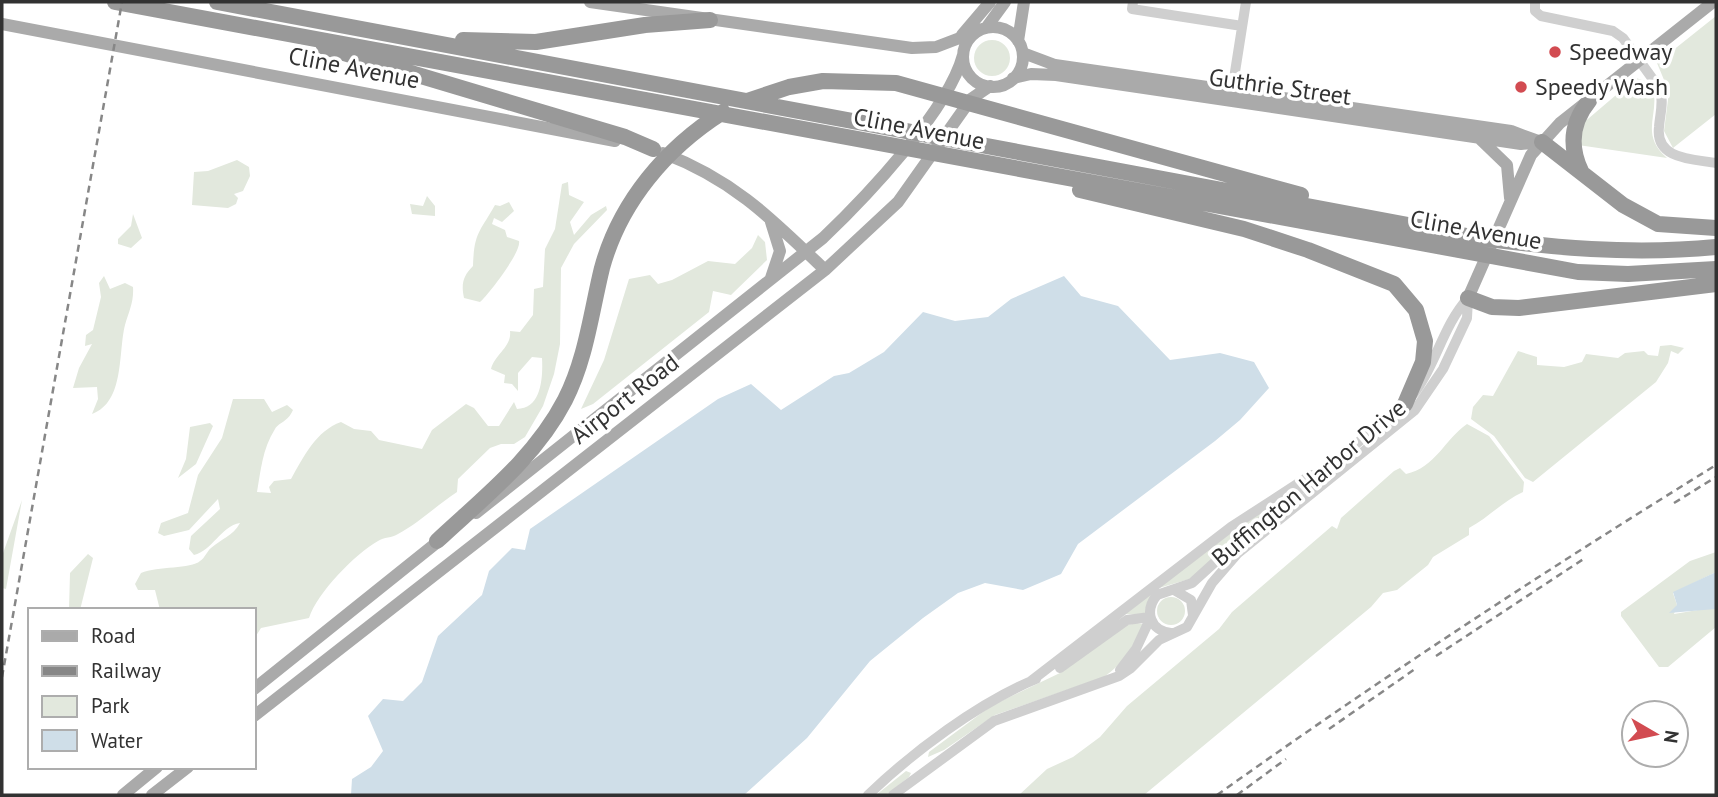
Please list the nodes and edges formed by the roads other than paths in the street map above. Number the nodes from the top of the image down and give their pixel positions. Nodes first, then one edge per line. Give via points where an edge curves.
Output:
1 (116, 2) edge
2 (218, 2) edge
3 (590, 2) edge
4 (990, 2) edge
5 (1005, 2) edge
6 (1024, 2) edge
7 (1246, 2) edge
8 (1535, 2) edge
9 (1713, 2) edge
10 (1132, 5) edge
11 (710, 20) junction
12 (2, 22) edge
13 (323, 22) junction
14 (1242, 26) junction
15 (261, 28) junction
16 (982, 29) junction
17 (957, 40) junction
18 (1021, 47) junction
19 (963, 55) junction
20 (1640, 60) junction
21 (1013, 78) junction
22 (990, 86) junction
23 (1232, 91) junction
24 (1589, 101) junction
25 (1407, 122) junction
26 (1479, 138) junction
27 (1542, 142) junction
28 (653, 149) junction
29 (1716, 163) edge
30 (986, 165) junction
31 (1581, 171) junction
32 (1510, 205) junction
33 (770, 218) junction
34 (1394, 221) junction
35 (1716, 228) edge
36 (1716, 247) edge
37 (806, 253) junction
38 (1716, 269) edge
39 (825, 270) junction
40 (1716, 284) edge
41 (765, 286) junction
42 (1468, 298) junction
43 (1405, 404) junction
44 (1352, 448) junction
45 (437, 541) junction
46 (1171, 589) junction
47 (1193, 615) junction
48 (1150, 618) junction
49 (1174, 634) junction
50 (288, 662) junction
51 (300, 679) junction
52 (1031, 681) junction
53 (1106, 682) junction
54 (256, 687) edge
55 (256, 714) edge
56 (155, 769) edge
57 (185, 769) edge
58 (123, 795) edge
59 (152, 795) edge
60 (867, 795) edge
61 (893, 795) edge

1 - 15 highway, Cline Avenue
2 - 13 highway, Cline Avenue
3 - 11 main road
4 - 17 main road
5 - 16 main road
6 - 18 main road
7 - 14 street
8 - 20 street via 1536,15 1607,28 1623,38
9 - 20 main road
10 - 14 street
11 - 13 highway via 497,44
11 - 17 main road via 912,48
12 - 28 main road, Cline Avenue
13 - 34 highway, Cline Avenue
14 - 23 street
15 - 28 highway
15 - 30 highway, Cline Avenue
16 - 17 main road
16 - 18 main road via 1003,28
16 - 19 main road via 968,40
18 - 21 main road via 1021,69
18 - 23 main road, Guthrie Street via 1055,65
19 - 22 main road via 969,75
19 - 37 main road, Airport Road via 951,85 888,171
20 - 24 main road
20 - 29 street via 1660,89 1658,133 1665,149 1675,156
21 - 22 main road via 1004,85
21 - 25 main road, Guthrie Street via 1056,75
22 - 39 main road, Airport Road via 971,99 898,201
23 - 25 main road, Guthrie Street
24 - 27 main road
24 - 31 highway via 1573,136
25 - 26 main road, Guthrie Street
25 - 27 main road, Guthrie Street via 1520,133
26 - 27 main road, Guthrie Street
26 - 32 main road via 1507,165
27 - 31 highway
27 - 32 main road via 1531,155
28 - 33 main road, Cline Avenue via 715,175
30 - 38 highway, Cline Avenue via 1578,272
30 - 43 highway via 1244,229 1394,284 1416,310 1424,341 1423,362
31 - 35 highway via 1623,205 1658,224
32 - 42 main road
33 - 37 main road, Cline Avenue
33 - 41 main road via 780,251
34 - 36 highway, Cline Avenue via 1520,244 1612,251
34 - 45 highway via 916,88 850,79 789,87 750,100 709,121 679,144 648,178 609,247 578,370 556,416 525,458
37 - 39 main road, Cline Avenue
37 - 41 main road, Airport Road
39 - 51 main road, Airport Road
40 - 42 highway via 1519,308 1492,307
41 - 45 main road, Airport Road
42 - 43 street, Buffington Harbor Drive via 1456,312 1422,385
42 - 47 street, Buffington Harbor Drive via 1467,318 1443,369 1415,410 1238,554 1212,583
43 - 44 street, Buffington Harbor Drive
44 - 46 street, Buffington Harbor Drive via 1192,583
44 - 52 street via 1231,527
45 - 50 main road, Airport Road
46 - 47 street via 1191,600
46 - 48 street via 1152,601
47 - 49 street via 1187,627
48 - 49 street via 1160,630
48 - 52 street via 1127,620 1075,659
48 - 53 street via 1136,649
49 - 53 street via 1159,640 1131,668
50 - 51 main road
50 - 54 main road, Airport Road
51 - 55 main road, Airport Road
52 - 60 street via 971,713
53 - 61 street via 994,721
56 - 58 main road
57 - 59 main road

